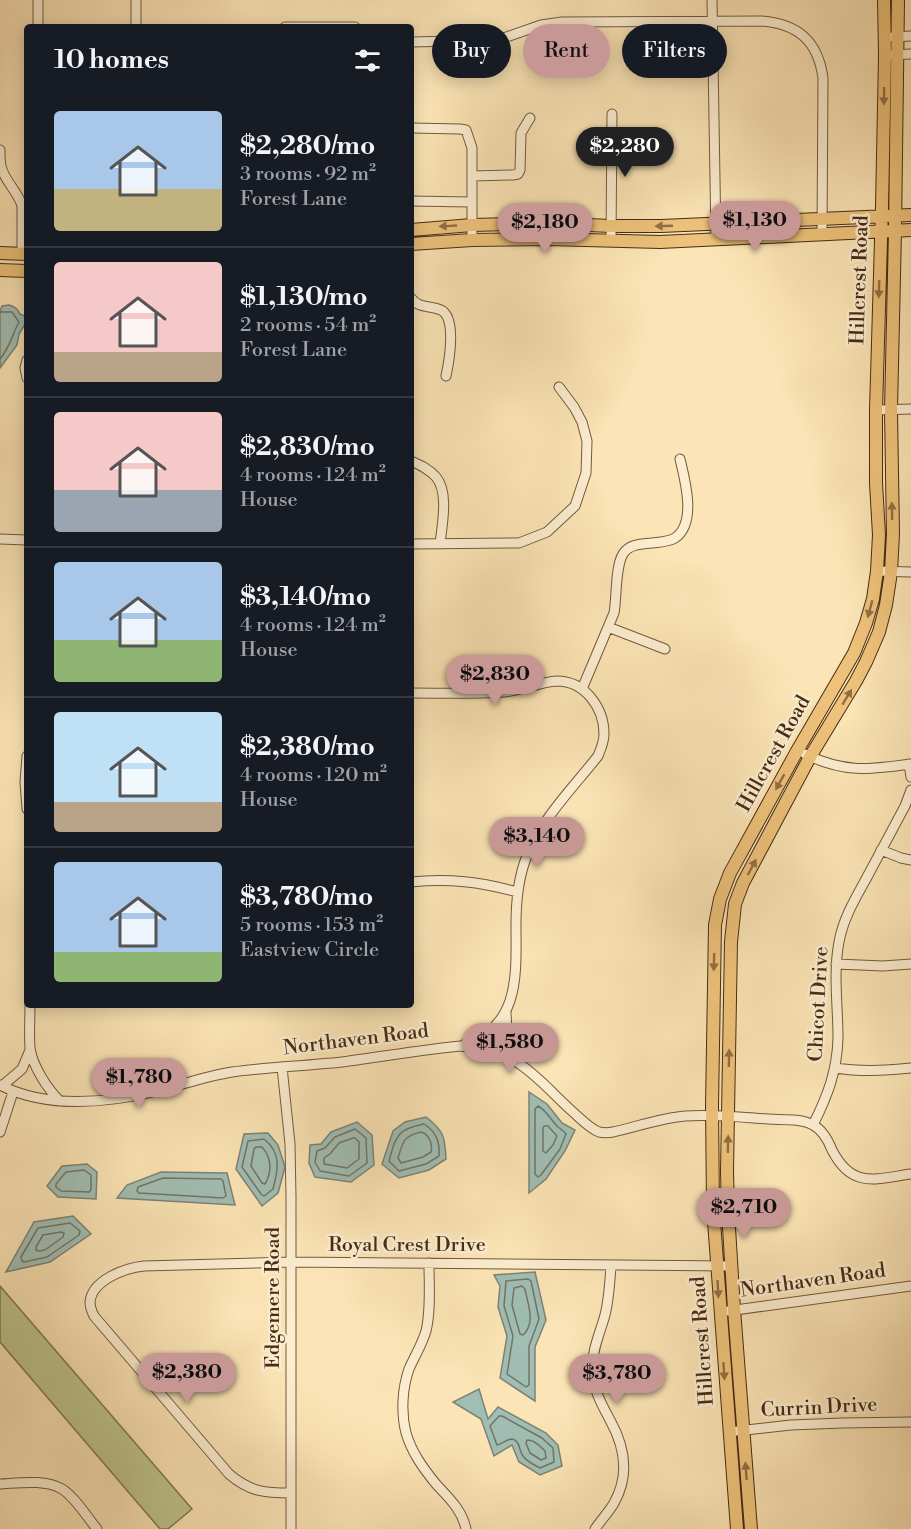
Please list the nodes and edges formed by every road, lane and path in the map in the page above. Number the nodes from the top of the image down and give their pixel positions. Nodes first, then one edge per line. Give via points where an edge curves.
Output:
1 (38, 0) edge
2 (136, 0) edge
3 (712, 0) edge
4 (884, 0) edge
5 (898, 0) edge
6 (712, 22) junction
7 (38, 24) edge
8 (136, 24) edge
9 (911, 36) edge
10 (884, 37) junction
11 (897, 37) junction
12 (414, 42) edge
13 (911, 54) edge
14 (891, 55) junction
15 (612, 114) dead end
16 (530, 118) dead end
17 (414, 128) edge
18 (0, 150) edge
19 (472, 176) junction
20 (895, 193) junction
21 (414, 201) edge
22 (471, 202) junction
23 (911, 206) edge
24 (911, 214) edge
25 (882, 215) junction
26 (895, 215) junction
27 (822, 219) junction
28 (716, 223) junction
29 (472, 225) junction
30 (611, 226) junction
31 (414, 230) edge
32 (911, 230) edge
33 (881, 231) junction
34 (895, 231) junction
35 (822, 234) junction
36 (24, 238) edge
37 (717, 239) junction
38 (472, 240) junction
39 (611, 241) junction
40 (414, 244) edge
41 (0, 253) edge
42 (24, 254) edge
43 (0, 270) edge
44 (24, 271) edge
45 (414, 301) edge
46 (447, 376) dead end
47 (559, 387) dead end
48 (876, 410) junction
49 (891, 410) junction
50 (911, 410) edge
51 (680, 459) dead end
52 (414, 463) edge
53 (0, 539) edge
54 (24, 540) edge
55 (414, 544) edge
56 (440, 544) junction
57 (877, 572) junction
58 (891, 572) junction
59 (911, 572) edge
60 (608, 627) junction
61 (665, 649) dead end
62 (582, 689) junction
63 (414, 693) edge
64 (797, 751) junction
65 (810, 757) junction
66 (910, 764) edge
67 (911, 777) edge
68 (911, 790) edge
69 (881, 850) junction
70 (911, 860) edge
71 (414, 882) edge
72 (518, 892) junction
73 (836, 964) junction
74 (911, 964) edge
75 (30, 1008) edge
76 (506, 1012) junction
77 (460, 1046) junction
78 (30, 1050) junction
79 (515, 1061) junction
80 (282, 1067) junction
81 (835, 1068) junction
82 (911, 1068) edge
83 (1, 1086) edge
84 (13, 1092) junction
85 (60, 1101) junction
86 (712, 1116) junction
87 (728, 1117) junction
88 (813, 1125) junction
89 (0, 1132) edge
90 (911, 1174) edge
91 (291, 1262) junction
92 (429, 1263) junction
93 (611, 1265) junction
94 (717, 1265) junction
95 (731, 1266) junction
96 (911, 1286) edge
97 (734, 1310) junction
98 (720, 1312) junction
99 (911, 1422) edge
100 (743, 1430) junction
101 (729, 1432) junction
102 (0, 1484) edge
103 (291, 1493) junction
104 (97, 1529) edge
105 (291, 1529) edge
106 (466, 1529) edge
107 (595, 1529) edge
108 (737, 1529) edge
109 (751, 1529) edge

1 - 7 street
2 - 8 street
3 - 6 street
4 - 10 main road, Hillcrest Road
5 - 11 main road, Hillcrest Road
6 - 12 street via 562,22 498,40
6 - 27 street via 762,21 789,26 802,34 817,54 823,78
6 - 28 street
9 - 11 street
10 - 11 street
10 - 14 main road, Hillcrest Road
11 - 14 main road, Hillcrest Road
13 - 14 street
14 - 20 main road, Hillcrest Road
14 -> 25 main road, Hillcrest Road
15 - 30 street
16 - 19 street via 521,133 518,174
17 - 19 street via 466,130 471,143
18 - 36 street via 0,165 22,206
19 - 22 street
20 - 23 main road
20 - 26 main road, Hillcrest Road
21 - 22 street
22 - 29 street
24 - 26 main road
25 - 26 main road
25 - 27 main road
25 - 33 main road, Hillcrest Road
26 - 34 main road, Hillcrest Road
27 - 28 main road
27 - 35 street
28 -> 30 main road
28 - 37 street
29 - 30 main road
29 -> 31 main road
29 - 38 street
30 - 39 street
32 - 34 main road
33 - 34 main road
33 - 35 main road
33 -> 48 main road, Hillcrest Road
34 - 49 main road, Hillcrest Road
35 - 37 main road
37 - 39 main road
38 - 39 main road
38 - 40 main road
41 - 42 main road
43 - 44 main road
45 - 46 street via 441,310 448,318 451,325
47 - 56 street via 574,407 587,441 586,473 575,506 548,532 519,543
48 - 49 street
48 - 57 main road, Hillcrest Road
49 - 50 street
58 -> 49 main road, Hillcrest Road
51 - 60 street via 687,491 685,526 674,539 628,548 619,568 614,613
52 - 56 street via 430,471 441,484 444,495
53 - 54 street
55 - 56 street
57 - 58 street
57 -> 64 main road, Hillcrest Road via 873,599 854,653
58 - 59 street
65 -> 58 main road, Hillcrest Road via 866,662 879,632
60 - 61 street
60 - 62 street
62 - 63 street via 557,681 505,692
62 - 72 street via 602,718 602,745 598,756 546,819 525,862
64 - 65 street
64 -> 86 main road, Hillcrest Road via 730,873 720,899 715,933
65 - 66 street via 844,768 878,769
87 -> 65 main road, Hillcrest Road via 735,904
66 - 67 street
68 - 69 street, Chicot Drive
69 - 70 street
69 - 73 street, Chicot Drive via 848,914
71 - 72 street via 467,881
72 - 76 street via 516,969
73 - 74 street
73 - 81 street, Chicot Drive
75 - 78 street
76 - 77 street via 485,1035
76 - 79 street
77 - 79 street, Northaven Road
77 - 80 street, Northaven Road
78 - 83 street via 22,1069
78 - 85 street via 44,1082
79 - 86 street, Northaven Road via 597,1131 613,1132 672,1118
80 - 85 street, Northaven Road via 214,1075 138,1095
80 - 91 street, Edgemere Road via 290,1144
81 - 82 street via 872,1072
81 - 88 street, Chicot Drive via 829,1092
83 - 84 street, Northaven Road
84 - 85 street, Northaven Road
84 - 89 street
86 - 87 street, Northaven Road
86 - 94 main road, Hillcrest Road
87 - 88 street, Northaven Road via 793,1120
95 -> 87 main road, Hillcrest Road
88 - 90 street via 825,1136 841,1165 852,1174 867,1179
91 - 92 street, Royal Crest Drive
91 - 103 street, Edgemere Road
91 - 103 street, Royal Crest Drive via 134,1267 98,1287 92,1294 91,1307 94,1316 229,1474 258,1491
92 - 93 street, Royal Crest Drive
92 - 106 street via 426,1331 405,1385 406,1430 418,1459 455,1504
93 - 94 street, Royal Crest Drive
93 - 107 street via 604,1318 592,1364 594,1387 619,1435 625,1459 614,1504
94 - 95 street, Royal Crest Drive
94 -> 98 main road, Hillcrest Road
95 - 97 main road, Hillcrest Road
96 - 97 street, Northaven Road
97 - 98 street, Northaven Road
97 - 100 main road, Hillcrest Road
98 -> 101 main road, Hillcrest Road
99 - 100 street, Currin Drive
100 - 101 street, Currin Drive
109 -> 100 main road, Hillcrest Road
101 - 108 main road, Hillcrest Road
102 - 104 street via 47,1485 63,1490
103 - 105 street, Edgemere Road

